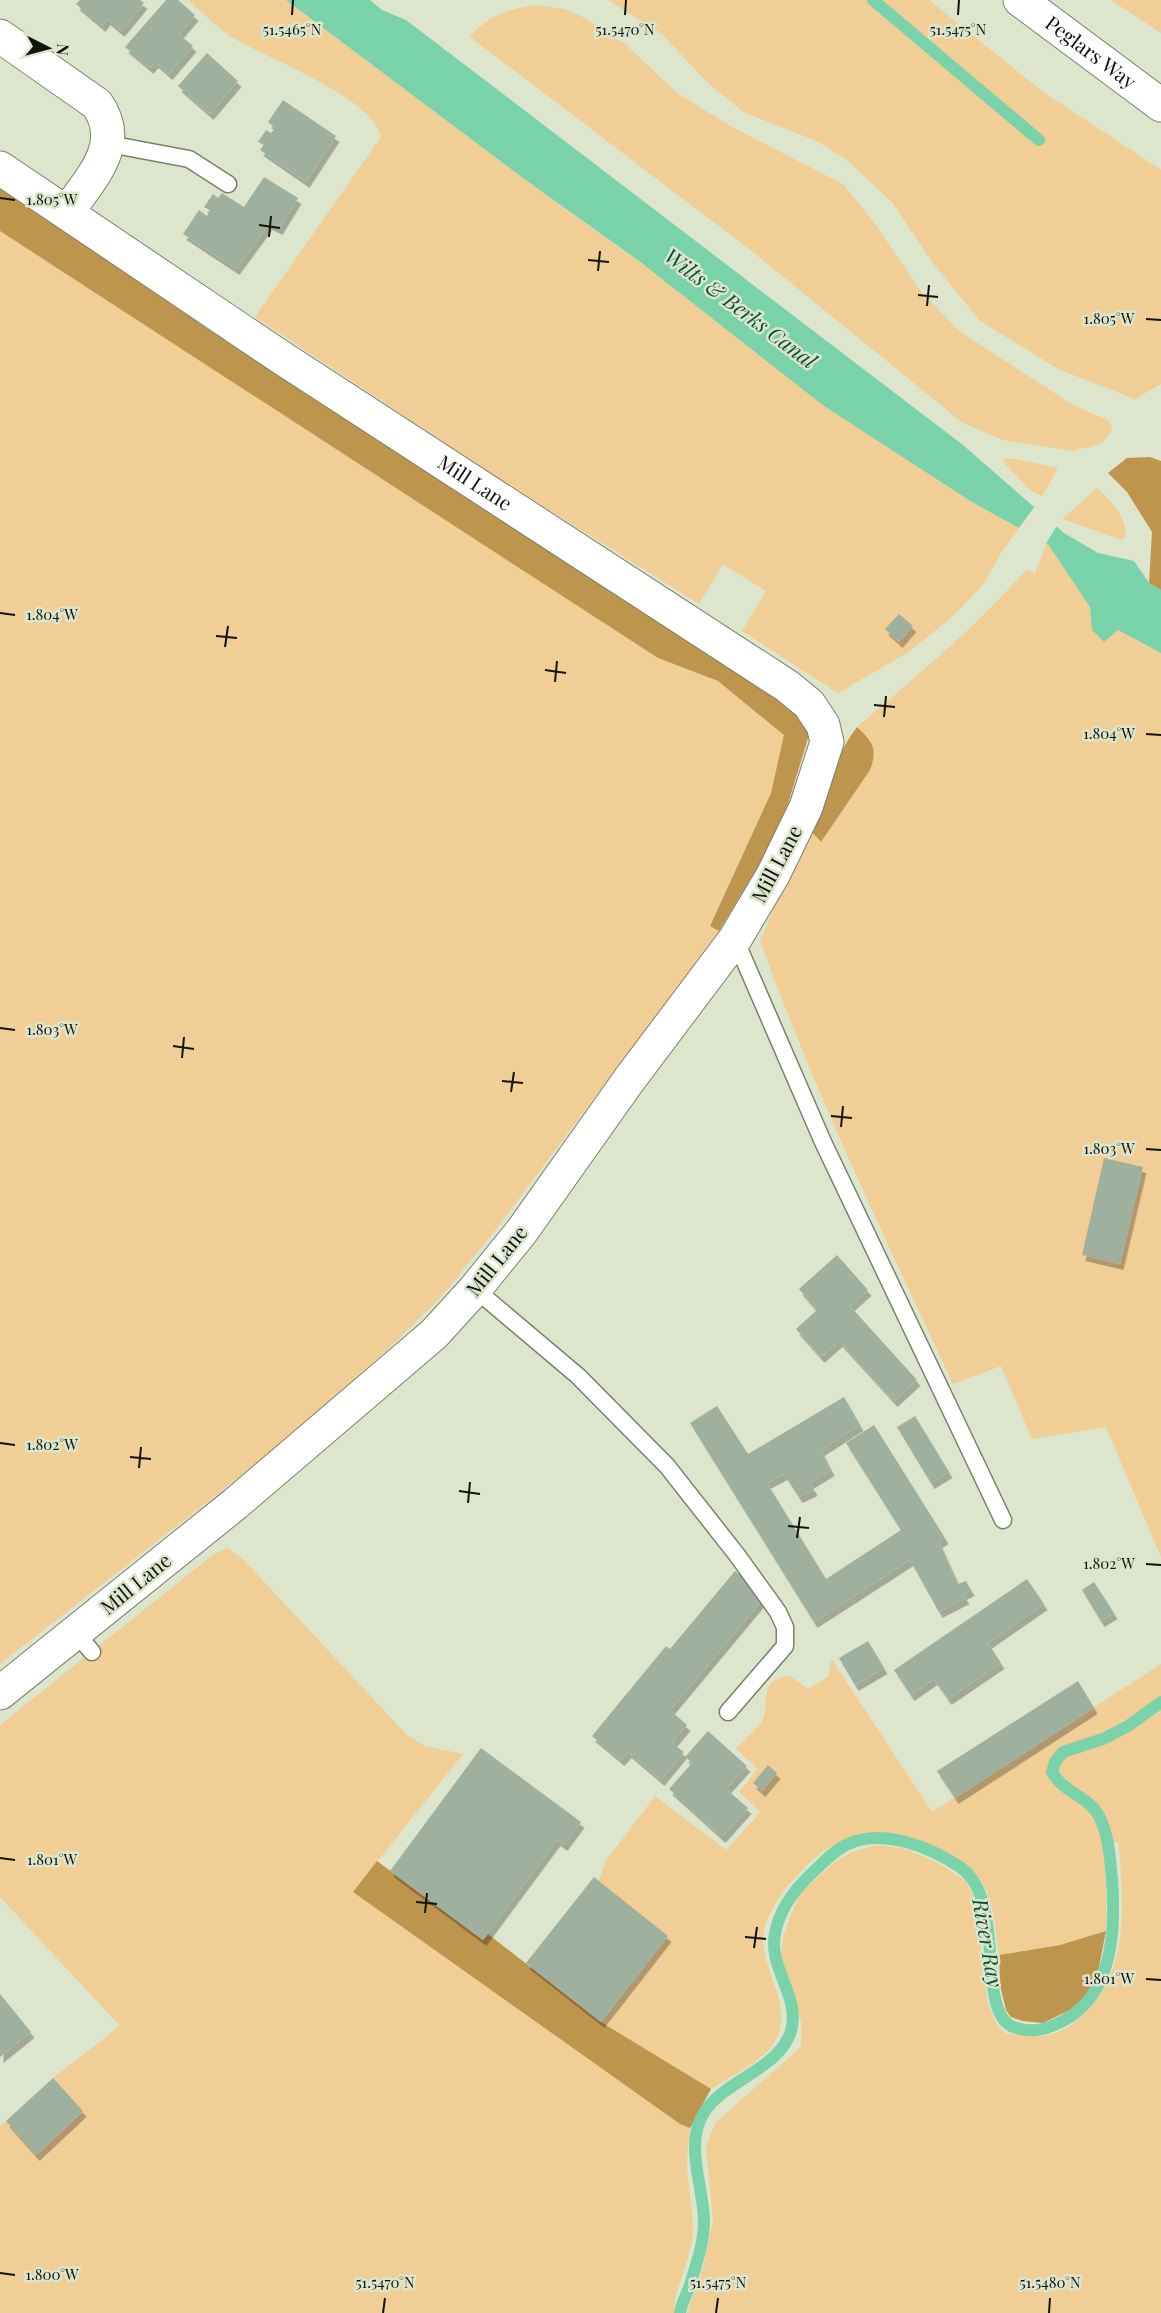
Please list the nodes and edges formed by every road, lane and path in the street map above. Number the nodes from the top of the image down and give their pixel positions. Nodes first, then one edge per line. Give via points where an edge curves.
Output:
1 (1020, 0) edge
2 (0, 36) edge
3 (1161, 105) edge
4 (109, 144) junction
5 (0, 168) edge
6 (228, 184) dead end
7 (67, 213) junction
8 (735, 939) junction
9 (475, 1289) junction
10 (1003, 1520) dead end
11 (0, 1693) edge
12 (728, 1712) dead end

1 - 3 street, Peglars Way
2 - 4 street via 97,104 106,117
4 - 6 lane via 189,159
4 - 7 street
5 - 7 street, Mill Lane
7 - 8 street, Mill Lane via 279,356 777,679 809,704 823,724 827,742 824,758 806,807
8 - 9 street, Mill Lane via 522,1231
8 - 10 lane via 823,1142
9 - 11 street, Mill Lane via 434,1334 235,1504 84,1642
9 - 12 lane via 578,1376 667,1466 778,1612 785,1627 785,1646

